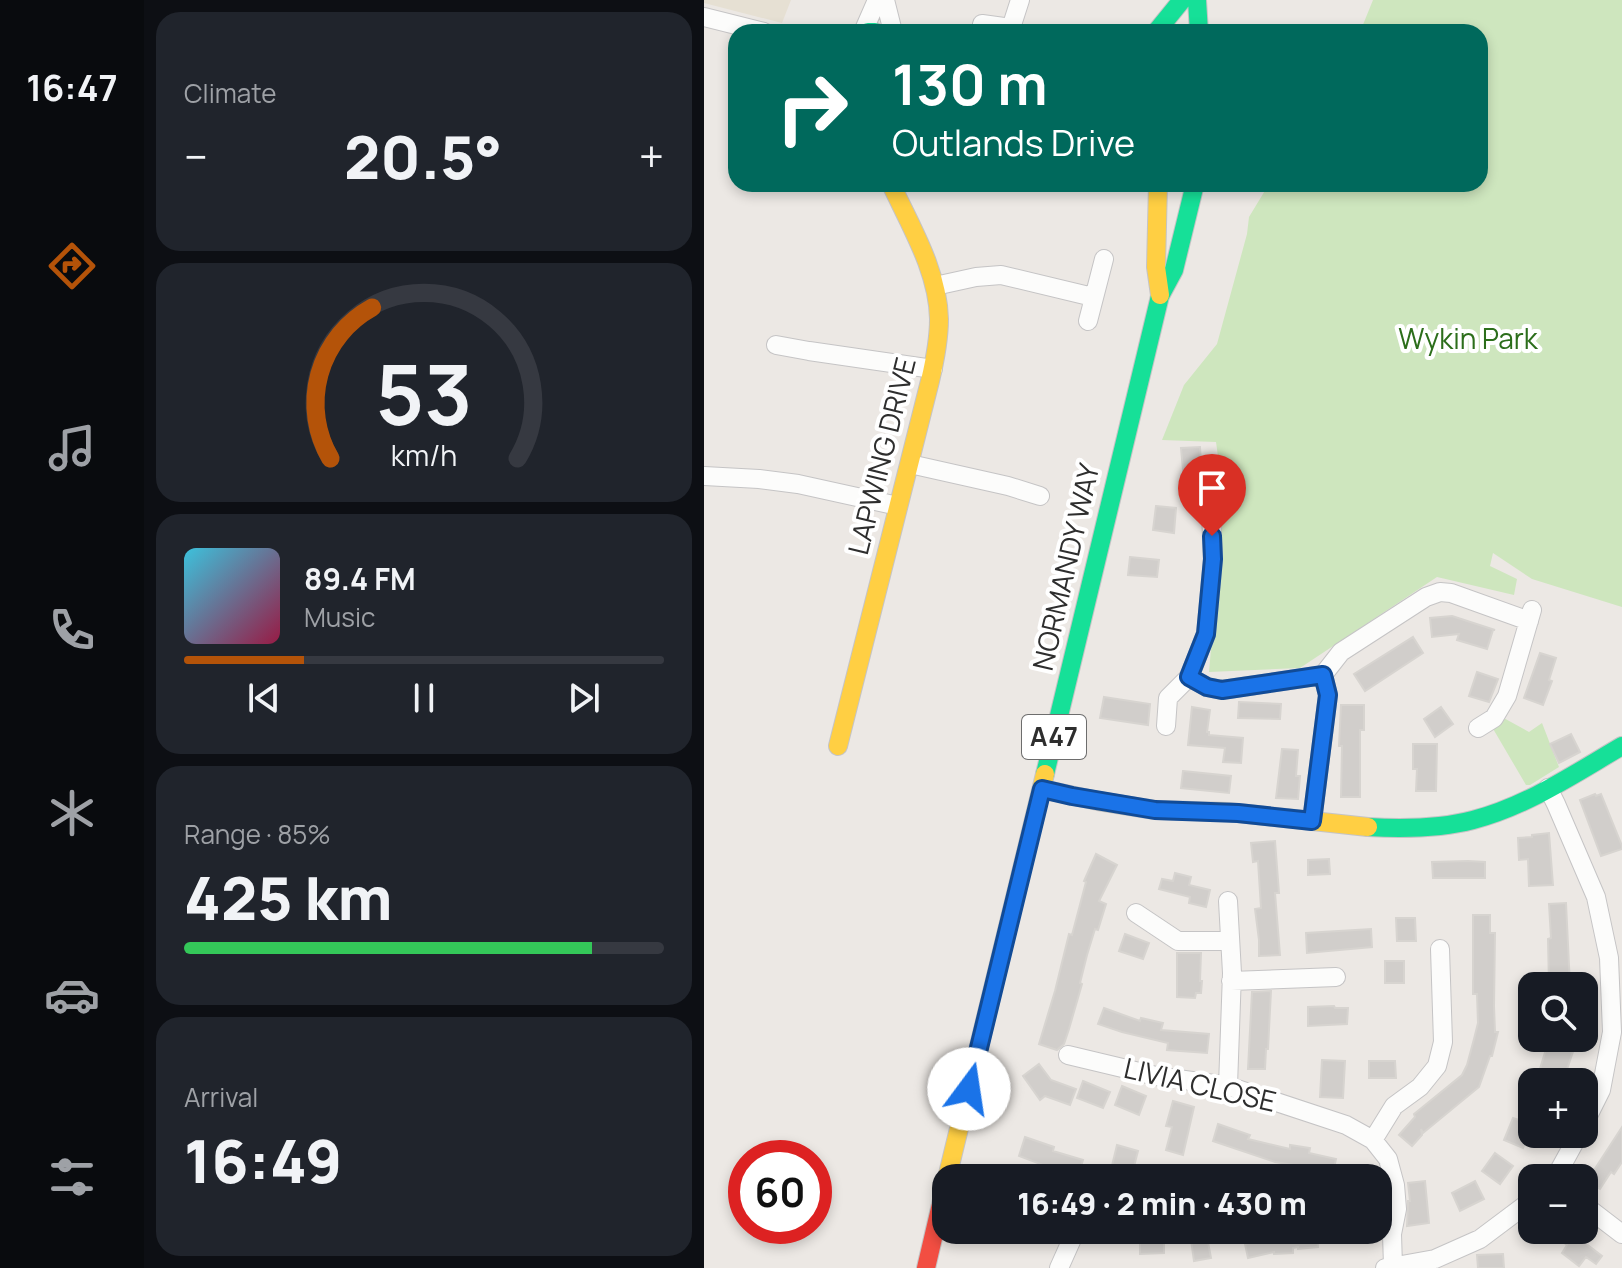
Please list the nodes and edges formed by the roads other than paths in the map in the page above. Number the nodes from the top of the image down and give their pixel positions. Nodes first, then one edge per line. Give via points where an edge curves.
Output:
1 (877, 0) edge
2 (885, 0) edge
3 (1020, 0) edge
4 (1182, 0) edge
5 (1197, 0) edge
6 (704, 17) edge
7 (732, 24) edge
8 (868, 24) edge
9 (891, 24) edge
10 (1012, 24) edge
11 (1162, 24) edge
12 (1198, 24) edge
13 (895, 192) edge
14 (1158, 192) edge
15 (1193, 192) edge
16 (1104, 259) dead end
17 (935, 286) junction
18 (1160, 296) junction
19 (1093, 297) junction
20 (1088, 321) dead end
21 (776, 345) dead end
22 (933, 369) junction
23 (910, 464) junction
24 (704, 476) edge
25 (1040, 496) dead end
26 (898, 506) junction
27 (1211, 513) dead end
28 (1323, 675) junction
29 (1189, 677) junction
30 (1166, 726) dead end
31 (1478, 728) dead end
32 (838, 746) dead end
33 (1622, 746) edge
34 (1548, 788) junction
35 (1042, 789) junction
36 (1312, 821) junction
37 (1228, 901) dead end
38 (1136, 913) dead end
39 (1230, 941) junction
40 (1440, 949) dead end
41 (1616, 958) edge
42 (1336, 977) dead end
43 (1231, 981) junction
44 (1068, 1055) dead end
45 (1228, 1086) junction
46 (1598, 1096) edge
47 (1373, 1140) junction
48 (951, 1164) edge
49 (1518, 1210) edge
50 (1598, 1216) edge
51 (1622, 1234) edge
52 (932, 1243) edge
53 (1070, 1244) edge
54 (1389, 1267) edge
55 (926, 1268) edge
56 (1059, 1268) edge

1 - 8 street
2 - 9 street
3 - 10 street
4 - 11 main road
5 - 12 main road
6 - 7 street
13 - 17 main road, LAPWING DRIVE
14 - 18 main road, NORMANDY WAY / A47
15 - 18 main road, NORMANDY WAY / A47 via 1174,270
16 - 19 street
17 - 19 street via 1001,275
17 - 22 main road, LAPWING DRIVE via 939,334
18 - 35 main road, NORMANDY WAY / A47
19 - 20 street
21 - 22 street
22 - 23 main road, LAPWING DRIVE
23 - 25 street
23 - 26 main road, LAPWING DRIVE
24 - 26 street via 798,484
26 - 32 main road, LAPWING DRIVE
27 - 29 street via 1206,634
28 - 29 street via 1222,690
28 - 31 street via 1341,652 1440,592 1530,616 1507,696 1494,718
28 - 36 street via 1328,695
29 - 30 street via 1168,698
33 - 34 main road
34 - 36 main road via 1472,821 1439,827
34 - 41 street via 1596,897
35 - 36 main road via 1155,810
35 - 48 main road, NORMANDY WAY / A47
37 - 39 street
38 - 39 street via 1178,941
39 - 43 street
40 - 47 street via 1443,1042 1437,1066 1394,1106
41 - 46 street via 1612,1032
42 - 43 street
43 - 45 street
44 - 45 street, LIVIA CLOSE
45 - 47 street, LIVIA CLOSE via 1346,1125
47 - 54 street via 1388,1159 1395,1185
49 - 54 street via 1480,1239 1435,1259
50 - 51 street
52 - 55 main road, NORMANDY WAY / A47
53 - 56 street

